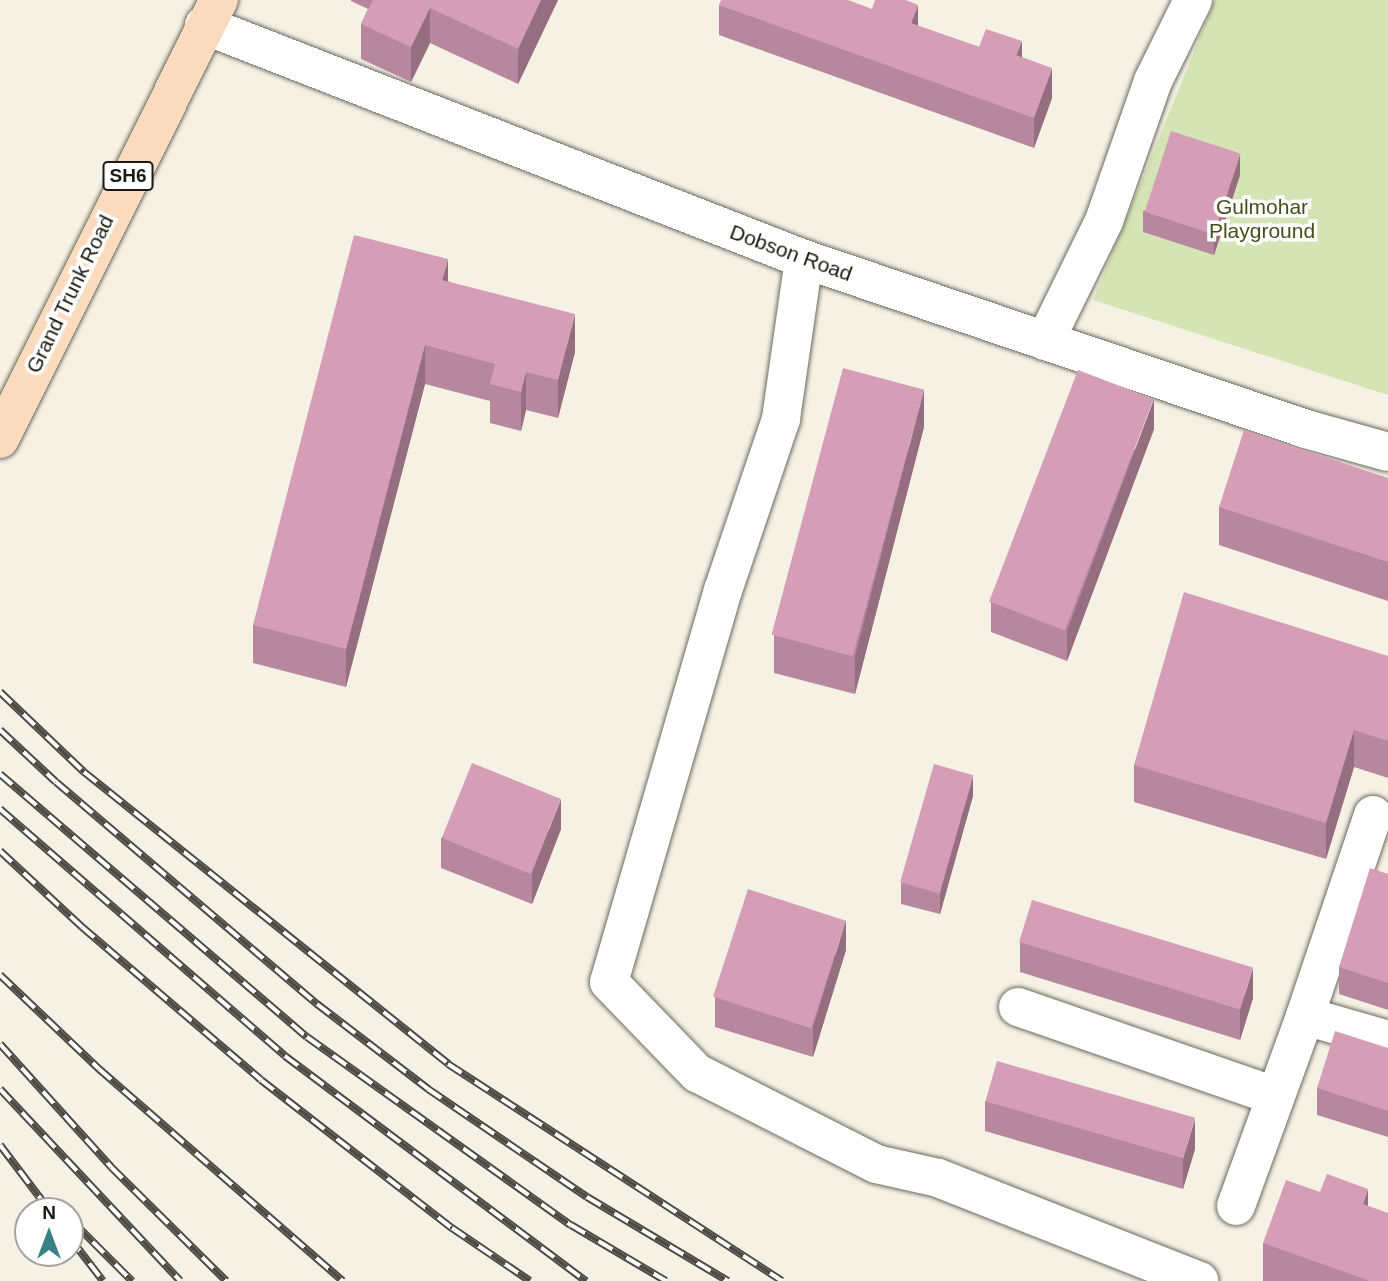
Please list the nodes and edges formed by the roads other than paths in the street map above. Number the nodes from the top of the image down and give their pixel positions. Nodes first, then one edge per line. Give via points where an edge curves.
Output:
1 (1193, 0) edge
2 (211, 13) edge
3 (804, 259) junction
4 (1045, 341) junction
5 (0, 439) edge
6 (1388, 452) edge
7 (1373, 815) dead end
8 (1018, 1007) dead end
9 (1305, 1016) junction
10 (1388, 1040) edge
11 (1275, 1096) junction
12 (1237, 1206) dead end
13 (1199, 1281) edge

1 - 4 street via 1153,82 1104,221
2 - 3 street, Dobson Road
2 - 5 main road, Grand Trunk Road / SH6
3 - 4 street, Dobson Road
3 - 13 street via 780,419 723,590 608,982 697,1073 876,1164 938,1178
4 - 6 street, Dobson Road
7 - 9 street
8 - 11 street
9 - 10 street
9 - 11 street
11 - 12 street

